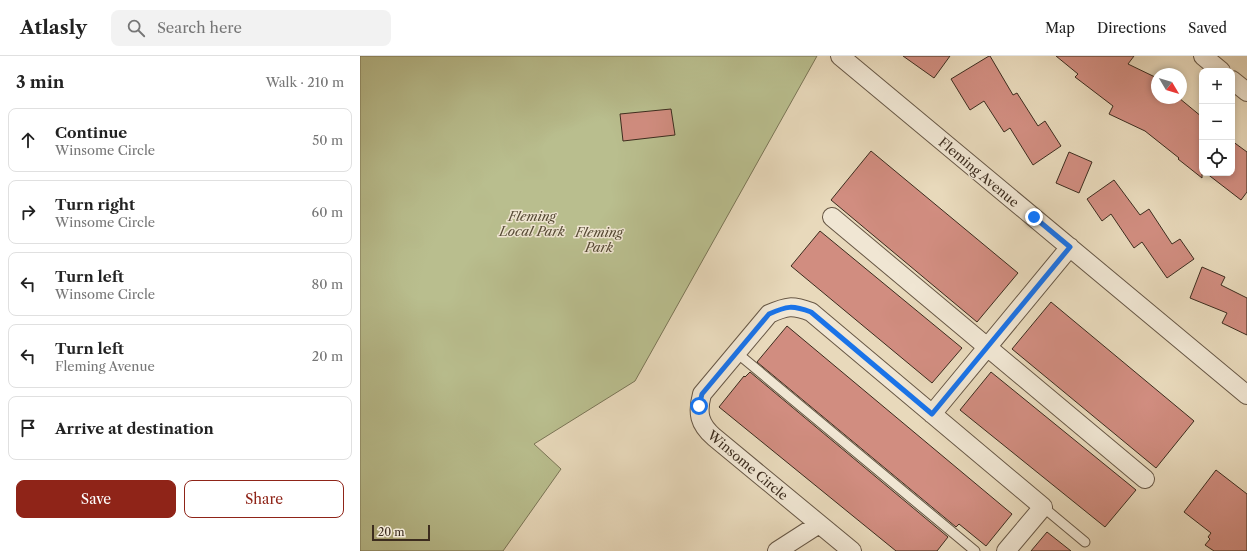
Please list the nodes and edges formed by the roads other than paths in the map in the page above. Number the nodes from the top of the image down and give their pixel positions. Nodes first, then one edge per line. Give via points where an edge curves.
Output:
1 (840, 56) edge
2 (1203, 56) edge
3 (1217, 68) edge
4 (1235, 82) edge
5 (1247, 92) edge
6 (832, 217) dead end
7 (1070, 247) junction
8 (987, 347) junction
9 (737, 353) junction
10 (1247, 395) edge
11 (932, 414) junction
12 (1145, 479) dead end
13 (1043, 507) junction
14 (819, 524) junction
15 (1085, 542) dead end
16 (777, 551) edge
17 (852, 551) edge
18 (974, 551) edge
19 (1006, 551) edge

1 - 7 street, Fleming Avenue
2 - 3 street
4 - 5 street
6 - 8 street
7 - 8 street
7 - 10 street, Fleming Avenue
8 - 11 street
8 - 12 street
9 - 11 street, Winsome Circle via 769,314 783,308 797,307 811,312
9 - 14 street, Winsome Circle via 702,394 699,406 700,421 708,432
9 - 18 lane
11 - 13 street, Winsome Circle
13 - 15 lane
13 - 19 street
14 - 16 street
14 - 17 street, Winsome Circle

